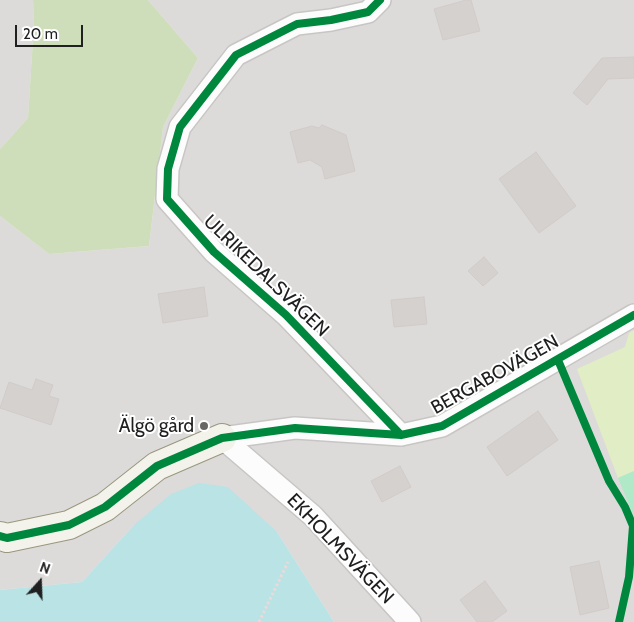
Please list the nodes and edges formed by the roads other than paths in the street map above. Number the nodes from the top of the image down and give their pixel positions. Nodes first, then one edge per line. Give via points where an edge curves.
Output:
1 (380, 0) edge
2 (634, 315) edge
3 (401, 435) junction
4 (222, 438) junction
5 (0, 536) edge
6 (410, 622) edge

1 - 3 street, ULRIKEDALSVÄGEN via 368,12 296,24 236,55 180,128 168,169 167,199 214,252 286,315
2 - 3 street, BERGABOVÄGEN via 442,426
3 - 4 street, BERGABOVÄGEN via 295,428
4 - 5 street, BERGABOVÄGEN via 157,466 105,507 69,525 7,538
4 - 6 street, EKHOLMSVÄGEN via 313,516

